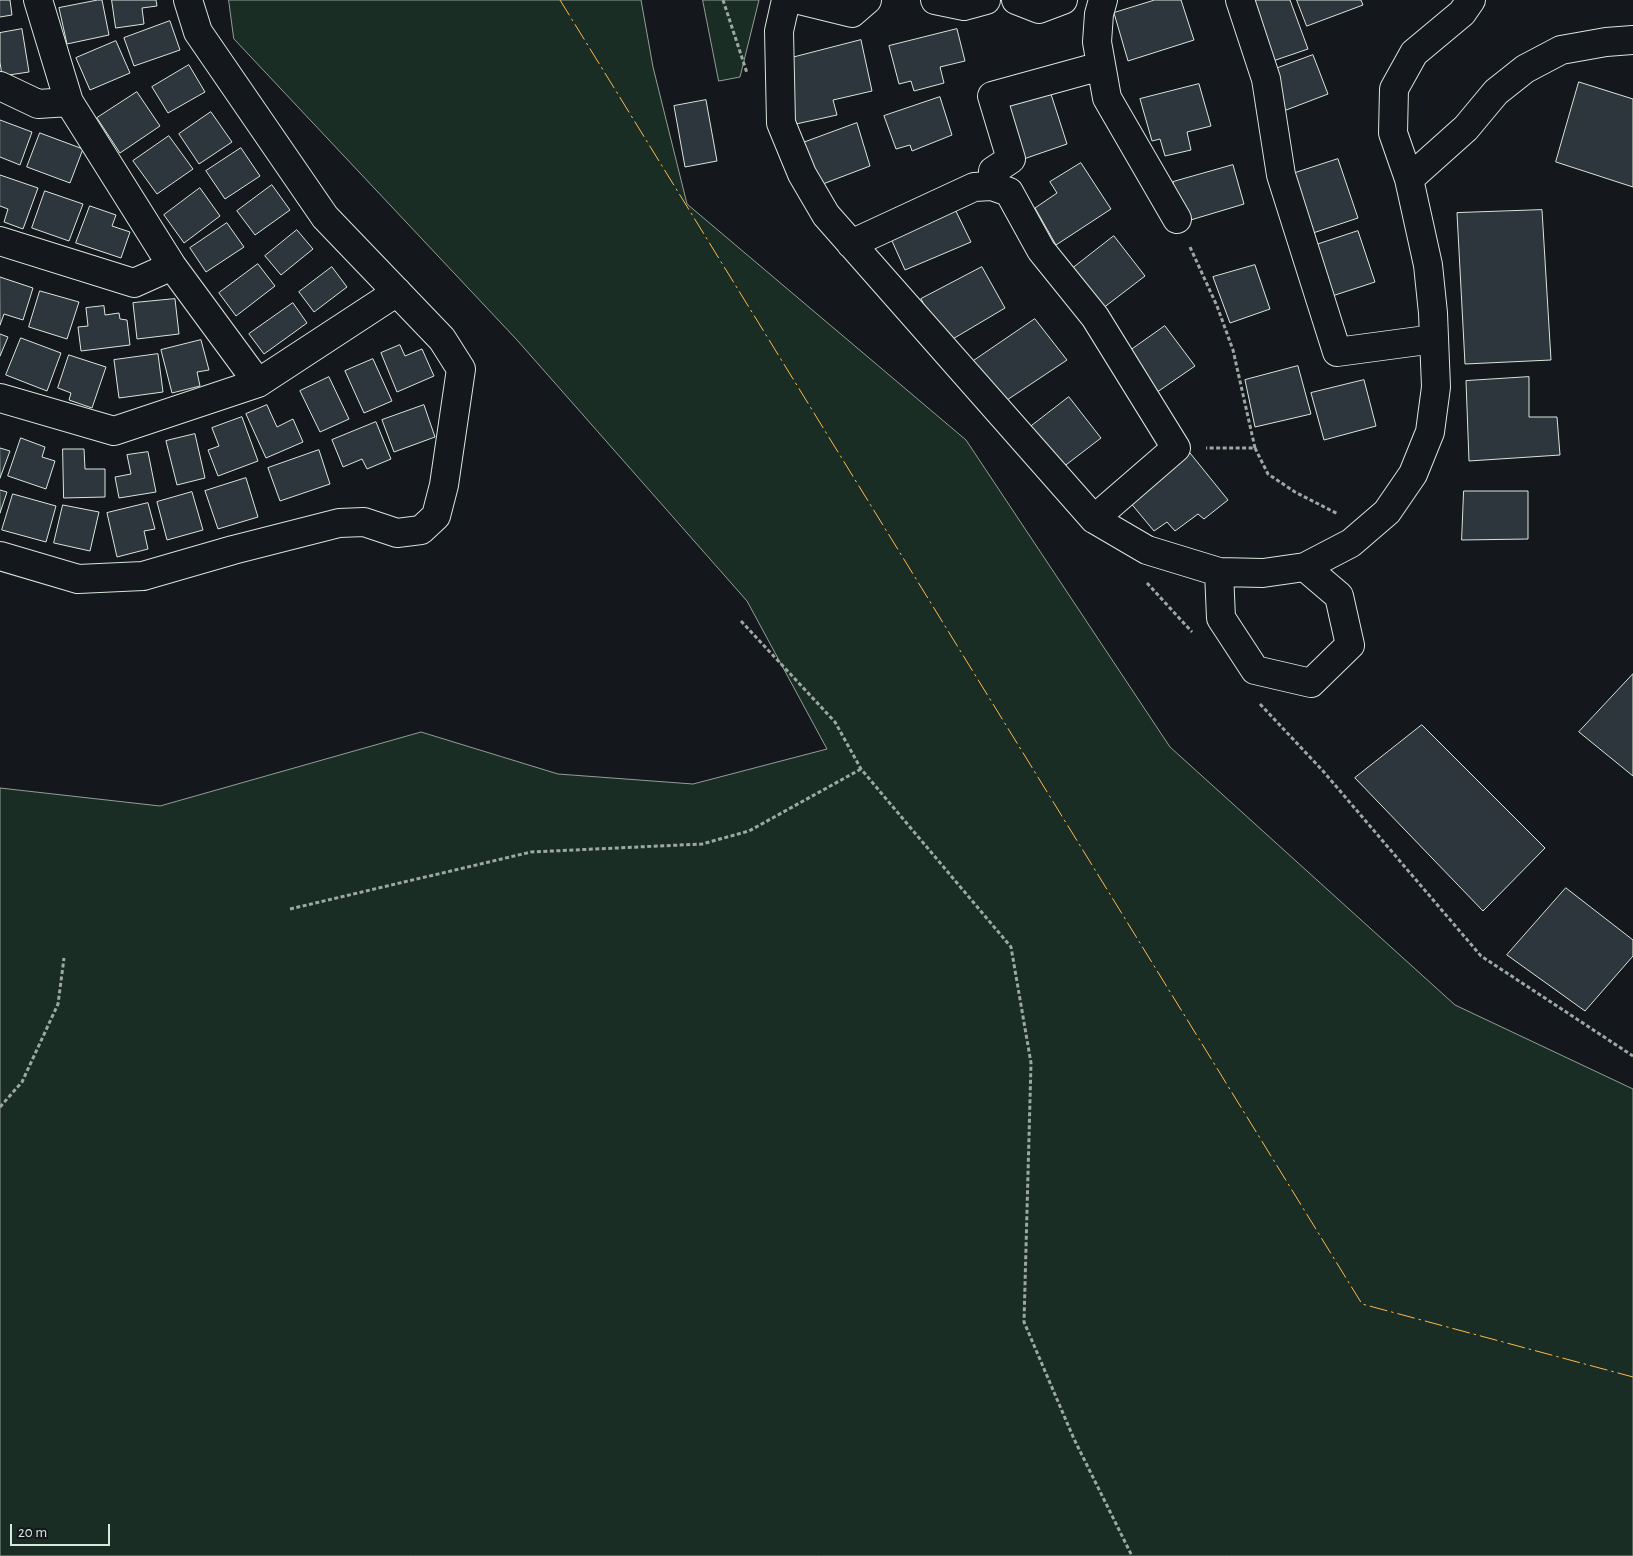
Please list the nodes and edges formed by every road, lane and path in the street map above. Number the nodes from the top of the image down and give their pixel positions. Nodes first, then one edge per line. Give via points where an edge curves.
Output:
1 (38, 0) edge
2 (188, 0) edge
3 (786, 0) edge
4 (798, 0) edge
5 (868, 0) edge
6 (935, 0) edge
7 (986, 0) edge
8 (1016, 0) edge
9 (1063, 0) edge
10 (1103, 0) edge
11 (1240, 0) edge
12 (1471, 0) edge
13 (1633, 40) edge
14 (1101, 66) junction
15 (0, 86) edge
16 (69, 102) junction
17 (1409, 179) junction
18 (992, 186) junction
19 (1177, 219) joint
20 (0, 241) edge
21 (851, 244) junction
22 (172, 266) junction
23 (397, 292) junction
24 (1434, 339) junction
25 (258, 383) junction
26 (0, 398) edge
27 (1176, 448) junction
28 (1255, 448) junction
29 (1094, 519) junction
30 (1367, 529) junction
31 (0, 556) edge
32 (1305, 567) junction
33 (1219, 572) junction
34 (741, 621) dead end
35 (861, 769) junction
36 (290, 909) dead end
37 (64, 958) dead end
38 (0, 1107) edge
39 (1132, 1556) edge

1 - 16 street
2 - 23 street via 198,32 325,217
3 - 21 street via 778,31 781,123 802,174 826,216
4 - 5 street via 852,13
6 - 7 street via 964,6
8 - 9 street via 1039,9
10 - 14 street via 1096,42
11 - 24 street via 1266,80 1281,175 1338,352
12 - 17 street via 1462,13 1414,54 1394,89 1393,133
13 - 17 street via 1562,50 1525,69 1496,92 1466,128
14 - 18 street via 992,96 1011,158 993,171
14 - 19 street via 1107,98
15 - 16 street via 38,104
16 - 22 street
17 - 24 street via 1428,265
18 - 21 street via 974,187
18 - 27 street via 1009,192 1041,250 1095,317
19 - 28 path via 1218,306 1233,350
20 - 22 street via 134,284
21 - 29 street
22 - 25 street
23 - 25 street
23 - 31 street via 442,339 461,369 444,485 436,516 421,530 397,533 364,522 339,523 143,576 78,579
24 - 30 street via 1436,387 1430,432 1413,474 1387,512
25 - 26 street via 114,431
27 - 28 path
27 - 29 street
28 - 30 path via 1268,474 1295,492
29 - 33 street via 1147,550
30 - 32 street via 1351,543
32 - 33 street via 1263,573
32 - 33 street via 1339,596 1350,645 1310,683 1255,670 1221,618
34 - 35 path via 835,722
35 - 36 path via 749,831 702,844 531,852
35 - 39 path via 1011,947 1031,1064 1024,1322 1074,1439
37 - 38 path via 58,1004 22,1082

